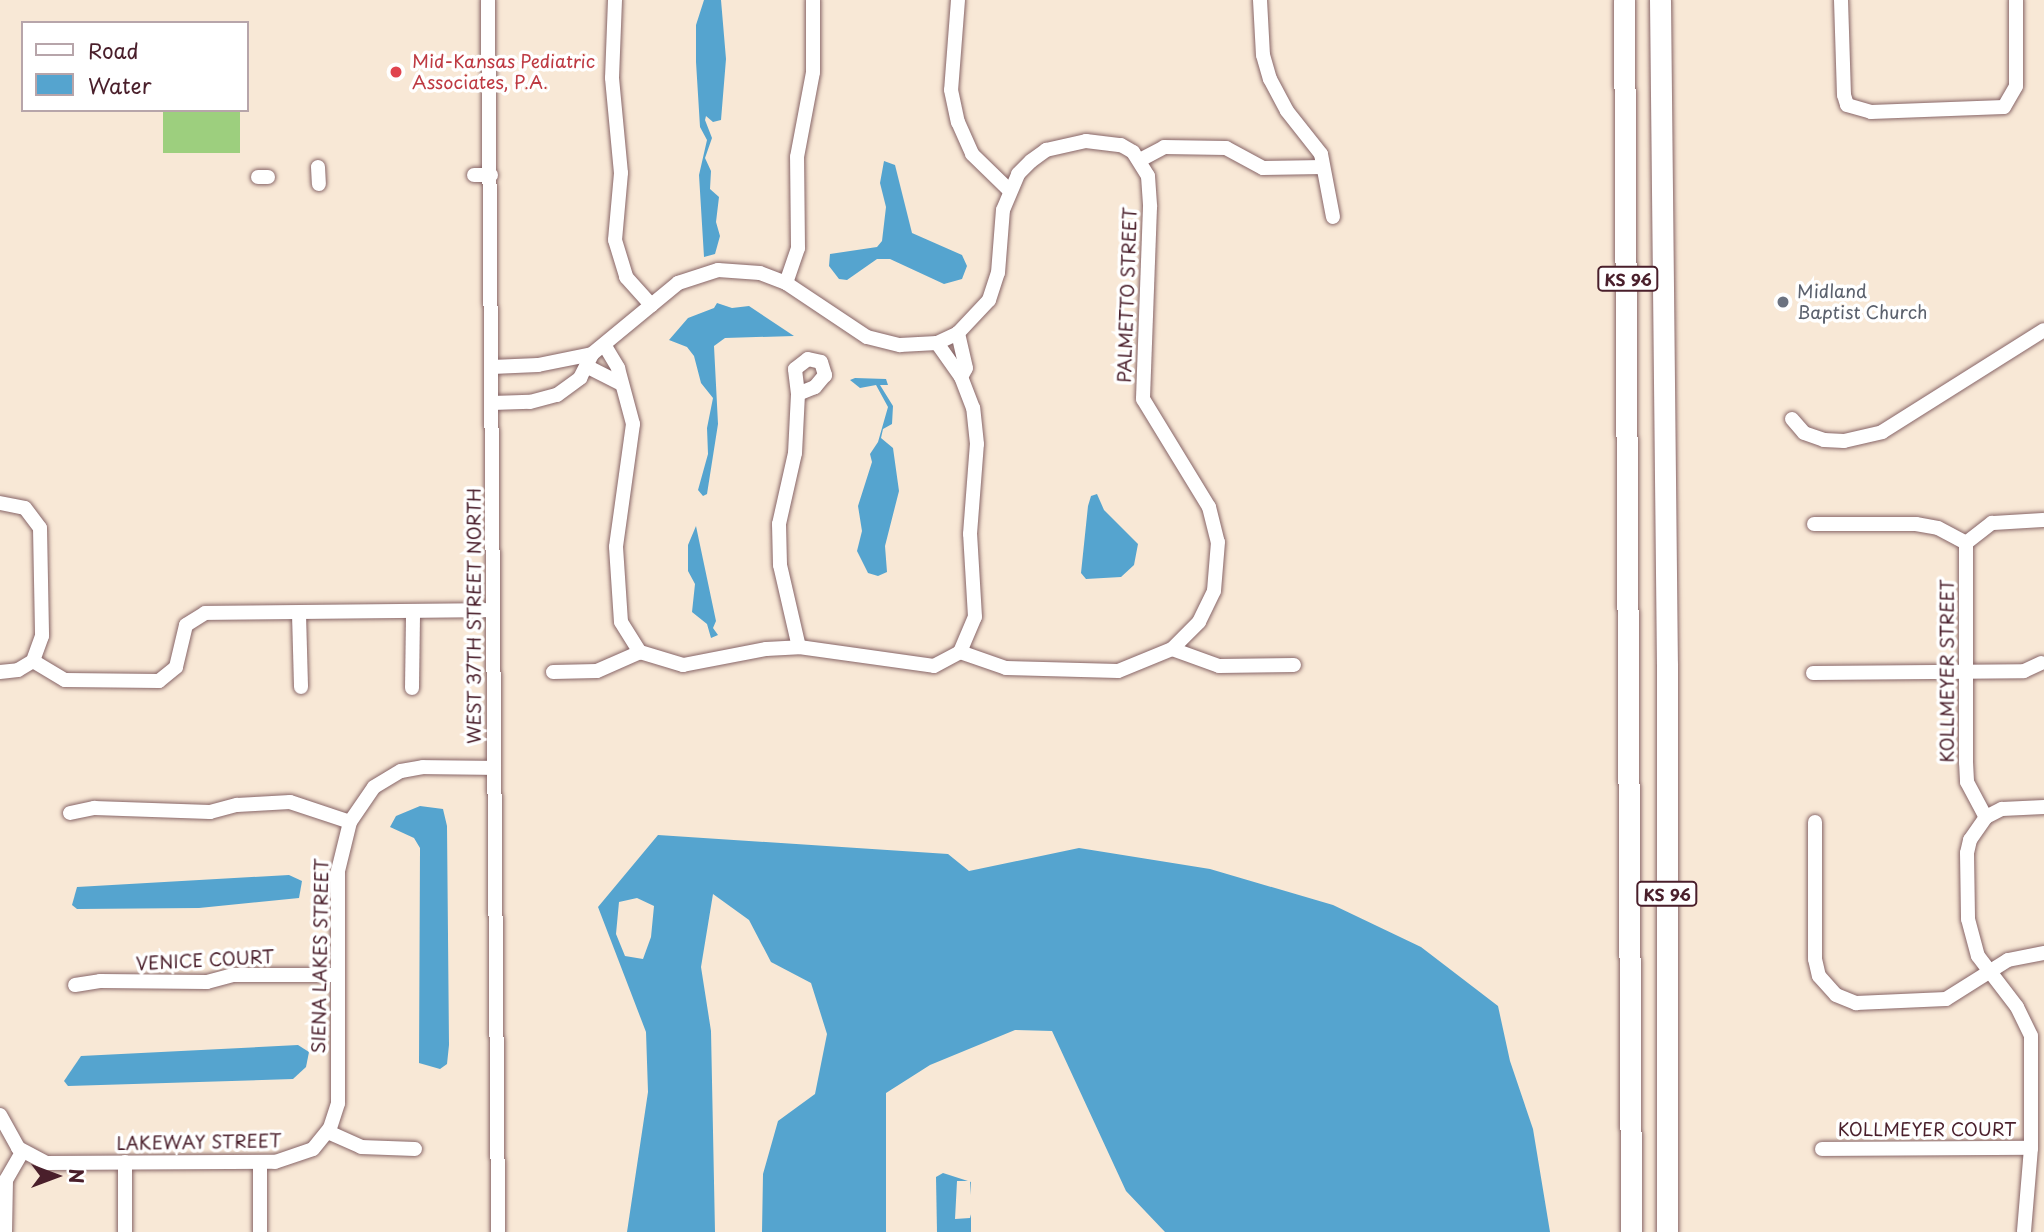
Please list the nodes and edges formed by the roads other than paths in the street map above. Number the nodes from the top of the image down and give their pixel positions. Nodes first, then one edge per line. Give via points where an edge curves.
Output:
1 (488, 0) edge
2 (615, 0) edge
3 (813, 0) edge
4 (958, 0) edge
5 (1260, 0) edge
6 (1613, 0) edge
7 (1624, 0) edge
8 (1660, 0) edge
9 (1672, 0) edge
10 (1841, 0) edge
11 (2016, 0) edge
12 (1627, 147) junction
13 (1140, 160) junction
14 (318, 167) dead end
15 (1323, 167) junction
16 (474, 175) dead end
17 (491, 175) junction
18 (318, 184) dead end
19 (1662, 189) junction
20 (1009, 190) junction
21 (1333, 217) dead end
22 (786, 283) junction
23 (651, 305) junction
24 (2044, 330) edge
25 (958, 333) junction
26 (937, 343) junction
27 (595, 356) junction
28 (492, 367) junction
29 (961, 377) junction
30 (620, 383) junction
31 (798, 394) dead end
32 (492, 403) junction
33 (1792, 419) dead end
34 (0, 503) edge
35 (2044, 520) edge
36 (1814, 524) dead end
37 (1966, 544) junction
38 (493, 610) junction
39 (413, 613) junction
40 (299, 614) junction
41 (799, 647) junction
42 (1172, 649) junction
43 (640, 652) junction
44 (960, 652) junction
45 (33, 662) junction
46 (2041, 663) dead end
47 (1294, 665) dead end
48 (1966, 671) junction
49 (0, 672) edge
50 (553, 672) dead end
51 (1813, 673) dead end
52 (300, 687) dead end
53 (412, 688) dead end
54 (495, 768) junction
55 (2044, 807) edge
56 (70, 813) dead end
57 (1986, 817) junction
58 (350, 822) junction
59 (1815, 822) dead end
60 (2044, 953) edge
61 (1988, 973) junction
62 (337, 975) junction
63 (75, 985) dead end
64 (0, 1115) edge
65 (328, 1132) junction
66 (2031, 1148) junction
67 (415, 1149) dead end
68 (1822, 1149) dead end
69 (22, 1152) junction
70 (125, 1162) junction
71 (260, 1162) junction
72 (5, 1232) edge
73 (125, 1232) edge
74 (260, 1232) edge
75 (498, 1232) edge
76 (1631, 1232) edge
77 (1667, 1232) edge
78 (2024, 1232) edge

1 - 17 street, WEST 37TH STREET NORTH
2 - 23 street via 612,78 621,173 615,240 626,277
3 - 22 street via 813,72 797,156 798,248
4 - 20 street via 951,90 958,122 972,154
5 - 15 street via 1263,55 1270,79 1287,111 1316,146
6 - 12 highway
7 - 12 highway, KS 96
8 - 19 highway, KS 96
9 - 19 highway
10 - 11 street via 1842,83 1847,105 1871,112 1996,109 2010,101 2016,86
12 - 76 highway, KS 96
13 - 15 street via 1164,147 1226,148 1263,168
13 - 20 street via 1121,145 1103,141 1066,144 1031,161
13 - 42 street, PALMETTO STREET via 1148,176 1150,207 1143,399 1154,425 1209,507 1218,542 1218,577 1207,608
14 - 18 street
15 - 21 street
16 - 17 street
17 - 28 street, WEST 37TH STREET NORTH
19 - 77 highway, KS 96
20 - 25 street via 998,273 989,300
22 - 23 street via 760,272 718,270 689,277
22 - 26 street via 867,337 900,345
23 - 27 street
24 - 33 street via 1882,432 1844,441 1824,440 1804,433
25 - 26 street
25 - 29 street via 966,368
26 - 29 street
27 - 28 street
27 - 30 street
27 - 30 street via 618,368
27 - 32 street via 557,394 530,402
28 - 32 street, WEST 37TH STREET NORTH
29 - 44 street via 973,408 977,444 970,534 975,617
30 - 43 street via 633,424 618,519 618,608 629,639
31 - 41 street via 795,453 784,488 779,552
32 - 38 street, WEST 37TH STREET NORTH
34 - 45 street via 30,512 42,541 42,636
35 - 37 street via 1992,523
36 - 37 street via 1916,524 1938,528
37 - 48 street, KOLLMEYER STREET
38 - 39 street
38 - 54 street, WEST 37TH STREET NORTH
39 - 40 street
39 - 53 street
40 - 45 street via 198,614 186,625 176,667 159,681 65,680
40 - 52 street
41 - 43 street via 752,651 683,666
41 - 44 street via 921,667 944,663
42 - 44 street via 1118,671 1006,668
42 - 47 street via 1219,666
43 - 50 street via 597,671
45 - 49 street
46 - 48 street via 2024,671
48 - 51 street
48 - 57 street, KOLLMEYER STREET via 1967,782
54 - 58 street, SIENA LAKES STREET via 401,771 374,788
54 - 75 street, WEST 37TH STREET NORTH
55 - 57 street via 2003,809
56 - 58 street via 94,808 210,812 237,805 290,803
57 - 61 street via 1970,840 1967,866 1968,919
58 - 62 street, SIENA LAKES STREET via 338,871
59 - 61 street via 1815,959 1828,988 1856,1003 1931,1002 1957,995
60 - 61 street via 2018,956
61 - 66 street via 2017,1007 2031,1036
62 - 63 street, VENICE COURT via 233,975 207,982
62 - 65 street, SIENA LAKES STREET via 338,1096
64 - 69 street
65 - 67 street via 361,1147
65 - 71 street, LAKEWAY STREET via 303,1155
66 - 68 street, KOLLMEYER COURT
66 - 78 street
69 - 70 street, LAKEWAY STREET via 46,1163
69 - 72 street via 6,1180
70 - 71 street, LAKEWAY STREET
70 - 73 street
71 - 74 street

